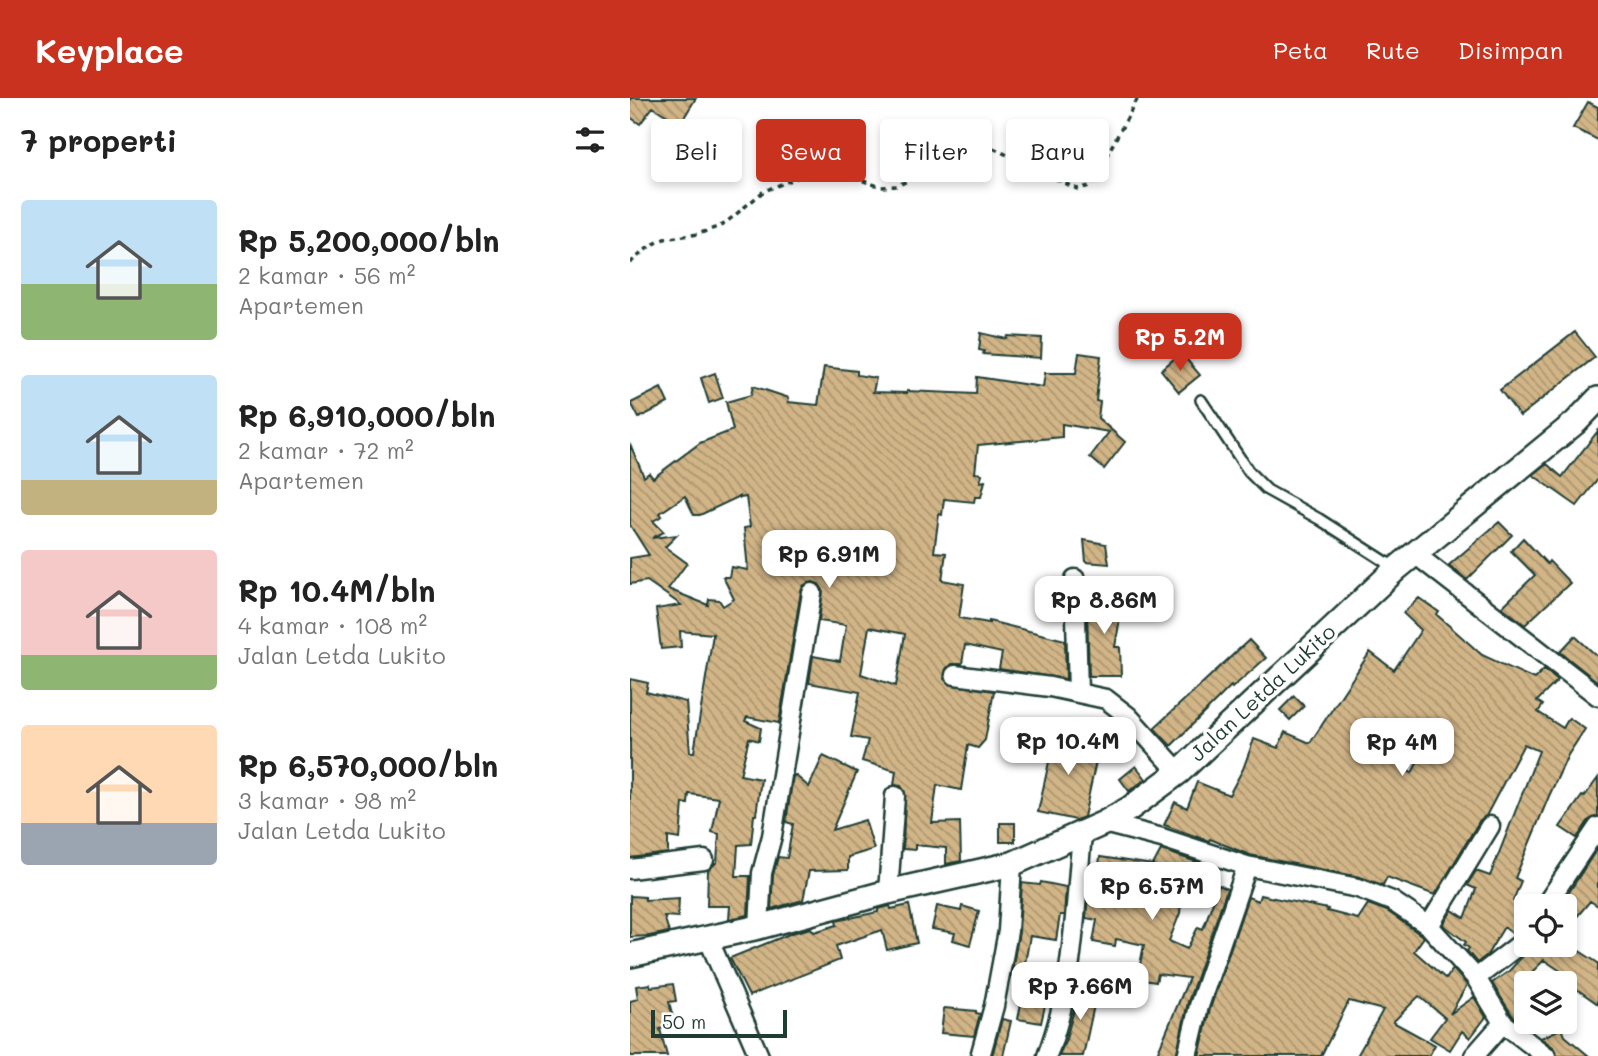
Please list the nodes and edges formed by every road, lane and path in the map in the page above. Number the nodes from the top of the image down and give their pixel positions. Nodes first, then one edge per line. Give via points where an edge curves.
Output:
1 (1138, 98) edge
2 (630, 263) edge
3 (1598, 398) edge
4 (1201, 400) dead end
5 (1415, 554) junction
6 (1396, 569) junction
7 (1075, 579) dead end
8 (812, 593) dead end
9 (954, 675) dead end
10 (1078, 693) junction
11 (1598, 696) edge
12 (1179, 772) junction
13 (895, 796) dead end
14 (1104, 823) junction
15 (1490, 826) dead end
16 (1598, 827) edge
17 (1082, 834) junction
18 (704, 860) dead end
19 (1012, 864) junction
20 (1247, 866) junction
21 (630, 869) edge
22 (888, 892) junction
23 (1553, 894) edge
24 (1429, 926) junction
25 (759, 927) junction
26 (708, 938) junction
27 (1514, 949) edge
28 (630, 955) edge
29 (1476, 978) junction
30 (1503, 1023) junction
31 (981, 1053) dead end
32 (759, 1056) edge
33 (1048, 1056) edge
34 (1187, 1056) edge
35 (1474, 1056) edge
36 (1546, 1056) edge

1 - 2 path via 1086,188 1077,189 993,148 963,153 897,186 881,187 844,174 814,171 764,191 723,225 664,239
3 - 5 street, Jalan Letda Lukito via 1576,422
4 - 6 lane via 1249,472 1268,490
5 - 6 street, Jalan Letda Lukito
5 - 11 street
6 - 12 street, Jalan Letda Lukito
7 - 10 street
8 - 25 street via 762,873
9 - 10 street
10 - 12 street via 1113,703
12 - 14 street, Jalan Letda Lukito
13 - 22 street
14 - 17 street, Jalan Letda Lukito
14 - 20 street
15 - 24 street
16 - 23 street
17 - 19 street, Jalan Letda Lukito
17 - 33 street via 1070,973
18 - 21 street
19 - 22 street, Jalan Letda Lukito
19 - 31 street via 1008,931
20 - 24 street via 1358,888 1392,901
20 - 34 street via 1199,1006
22 - 25 street, Jalan Letda Lukito
24 - 29 street
25 - 26 street, Jalan Letda Lukito
26 - 28 street, Jalan Letda Lukito
26 - 32 street
27 - 29 street
29 - 30 street
30 - 35 street
30 - 36 street

